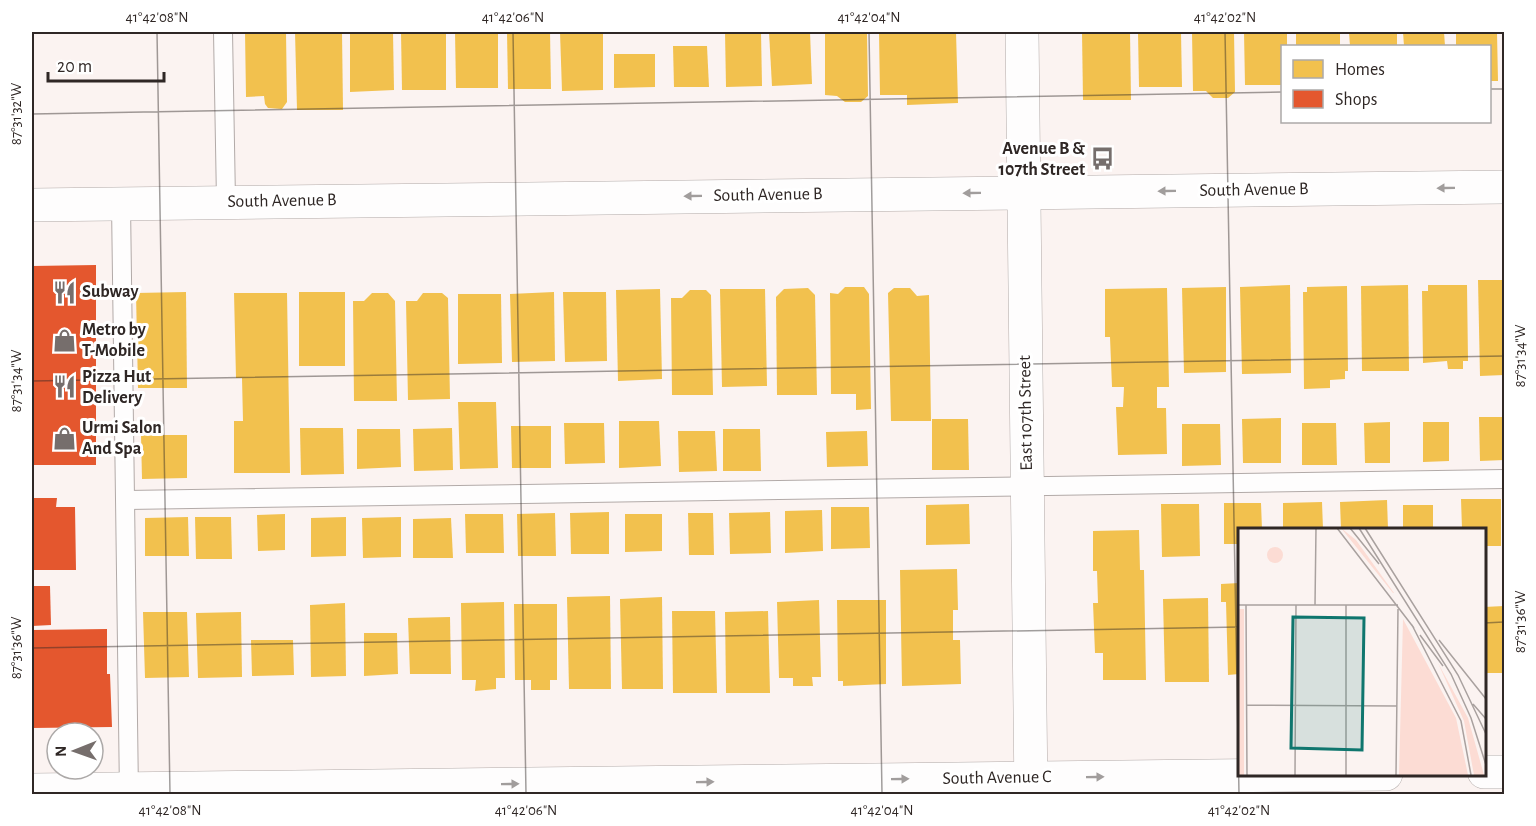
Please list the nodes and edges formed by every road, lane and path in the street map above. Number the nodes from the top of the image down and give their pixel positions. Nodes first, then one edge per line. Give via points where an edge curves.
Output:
1 (223, 32) edge
2 (1022, 32) edge
3 (1504, 187) edge
4 (1024, 193) junction
5 (226, 201) junction
6 (121, 204) junction
7 (32, 205) edge
8 (1504, 479) edge
9 (1027, 484) junction
10 (127, 500) junction
11 (1485, 772) edge
12 (1504, 772) edge
13 (1356, 775) edge
14 (1030, 786) edge
15 (32, 790) edge
16 (129, 791) edge

1 - 5 lane
2 - 4 street, East 107th Street
3 -> 4 street, South Avenue B
4 -> 5 street, South Avenue B
4 - 9 street, East 107th Street
5 - 6 street, South Avenue B
6 - 7 street, South Avenue B
6 - 10 lane
8 - 9 lane
9 - 10 lane
9 - 14 street, East 107th Street
10 - 16 lane
11 - 12 street
14 -> 13 street, South Avenue C
16 -> 14 street, South Avenue C
15 - 16 street, South Avenue C

